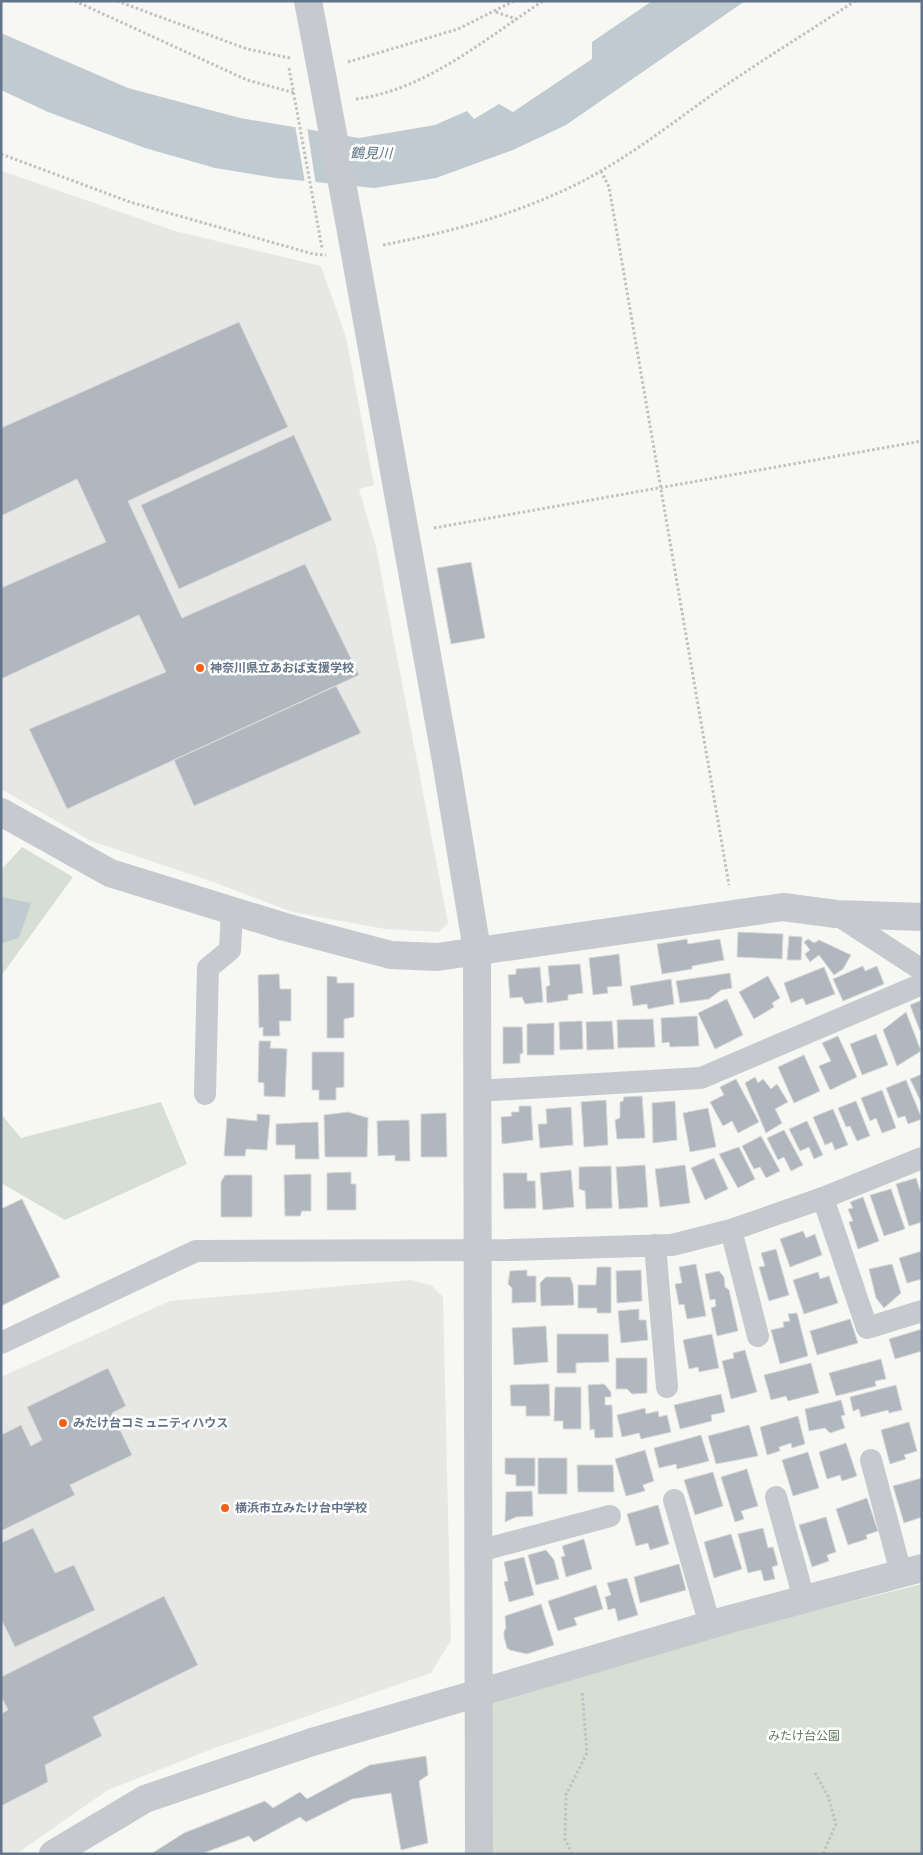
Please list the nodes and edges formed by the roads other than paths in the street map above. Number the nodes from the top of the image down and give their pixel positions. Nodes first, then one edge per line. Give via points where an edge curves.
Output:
1 (308, 1) edge
2 (1, 812) edge
3 (232, 910) junction
4 (836, 914) junction
5 (922, 917) edge
6 (477, 950) junction
7 (922, 970) edge
8 (922, 984) edge
9 (476, 1091) junction
10 (205, 1094) dead end
11 (922, 1158) edge
12 (823, 1198) junction
13 (731, 1230) junction
14 (656, 1245) junction
15 (478, 1249) junction
16 (922, 1311) edge
17 (758, 1336) dead end
18 (1, 1343) edge
19 (667, 1387) dead end
20 (870, 1460) dead end
21 (776, 1497) dead end
22 (674, 1500) dead end
23 (610, 1516) dead end
24 (479, 1552) junction
25 (912, 1571) edge
26 (804, 1599) junction
27 (710, 1624) junction
28 (479, 1693) junction
29 (53, 1854) edge
30 (480, 1854) edge

1 - 6 street, bridge via 406,533
2 - 3 street via 110,873
3 - 6 street via 391,955 437,957
3 - 10 street via 230,950 208,968
4 - 5 street
4 - 6 street via 783,907
4 - 7 street
6 - 9 street
8 - 9 street via 701,1078
9 - 15 street
11 - 12 street
12 - 13 street
12 - 16 street via 868,1328
13 - 14 street via 672,1245
13 - 17 street
14 - 15 street
14 - 19 street
15 - 18 street via 196,1251
15 - 24 street
20 - 25 street
21 - 26 street
22 - 27 street
23 - 24 street
24 - 28 street
25 - 26 street
26 - 27 street
27 - 28 street
28 - 29 street via 312,1742 145,1799
28 - 30 street

